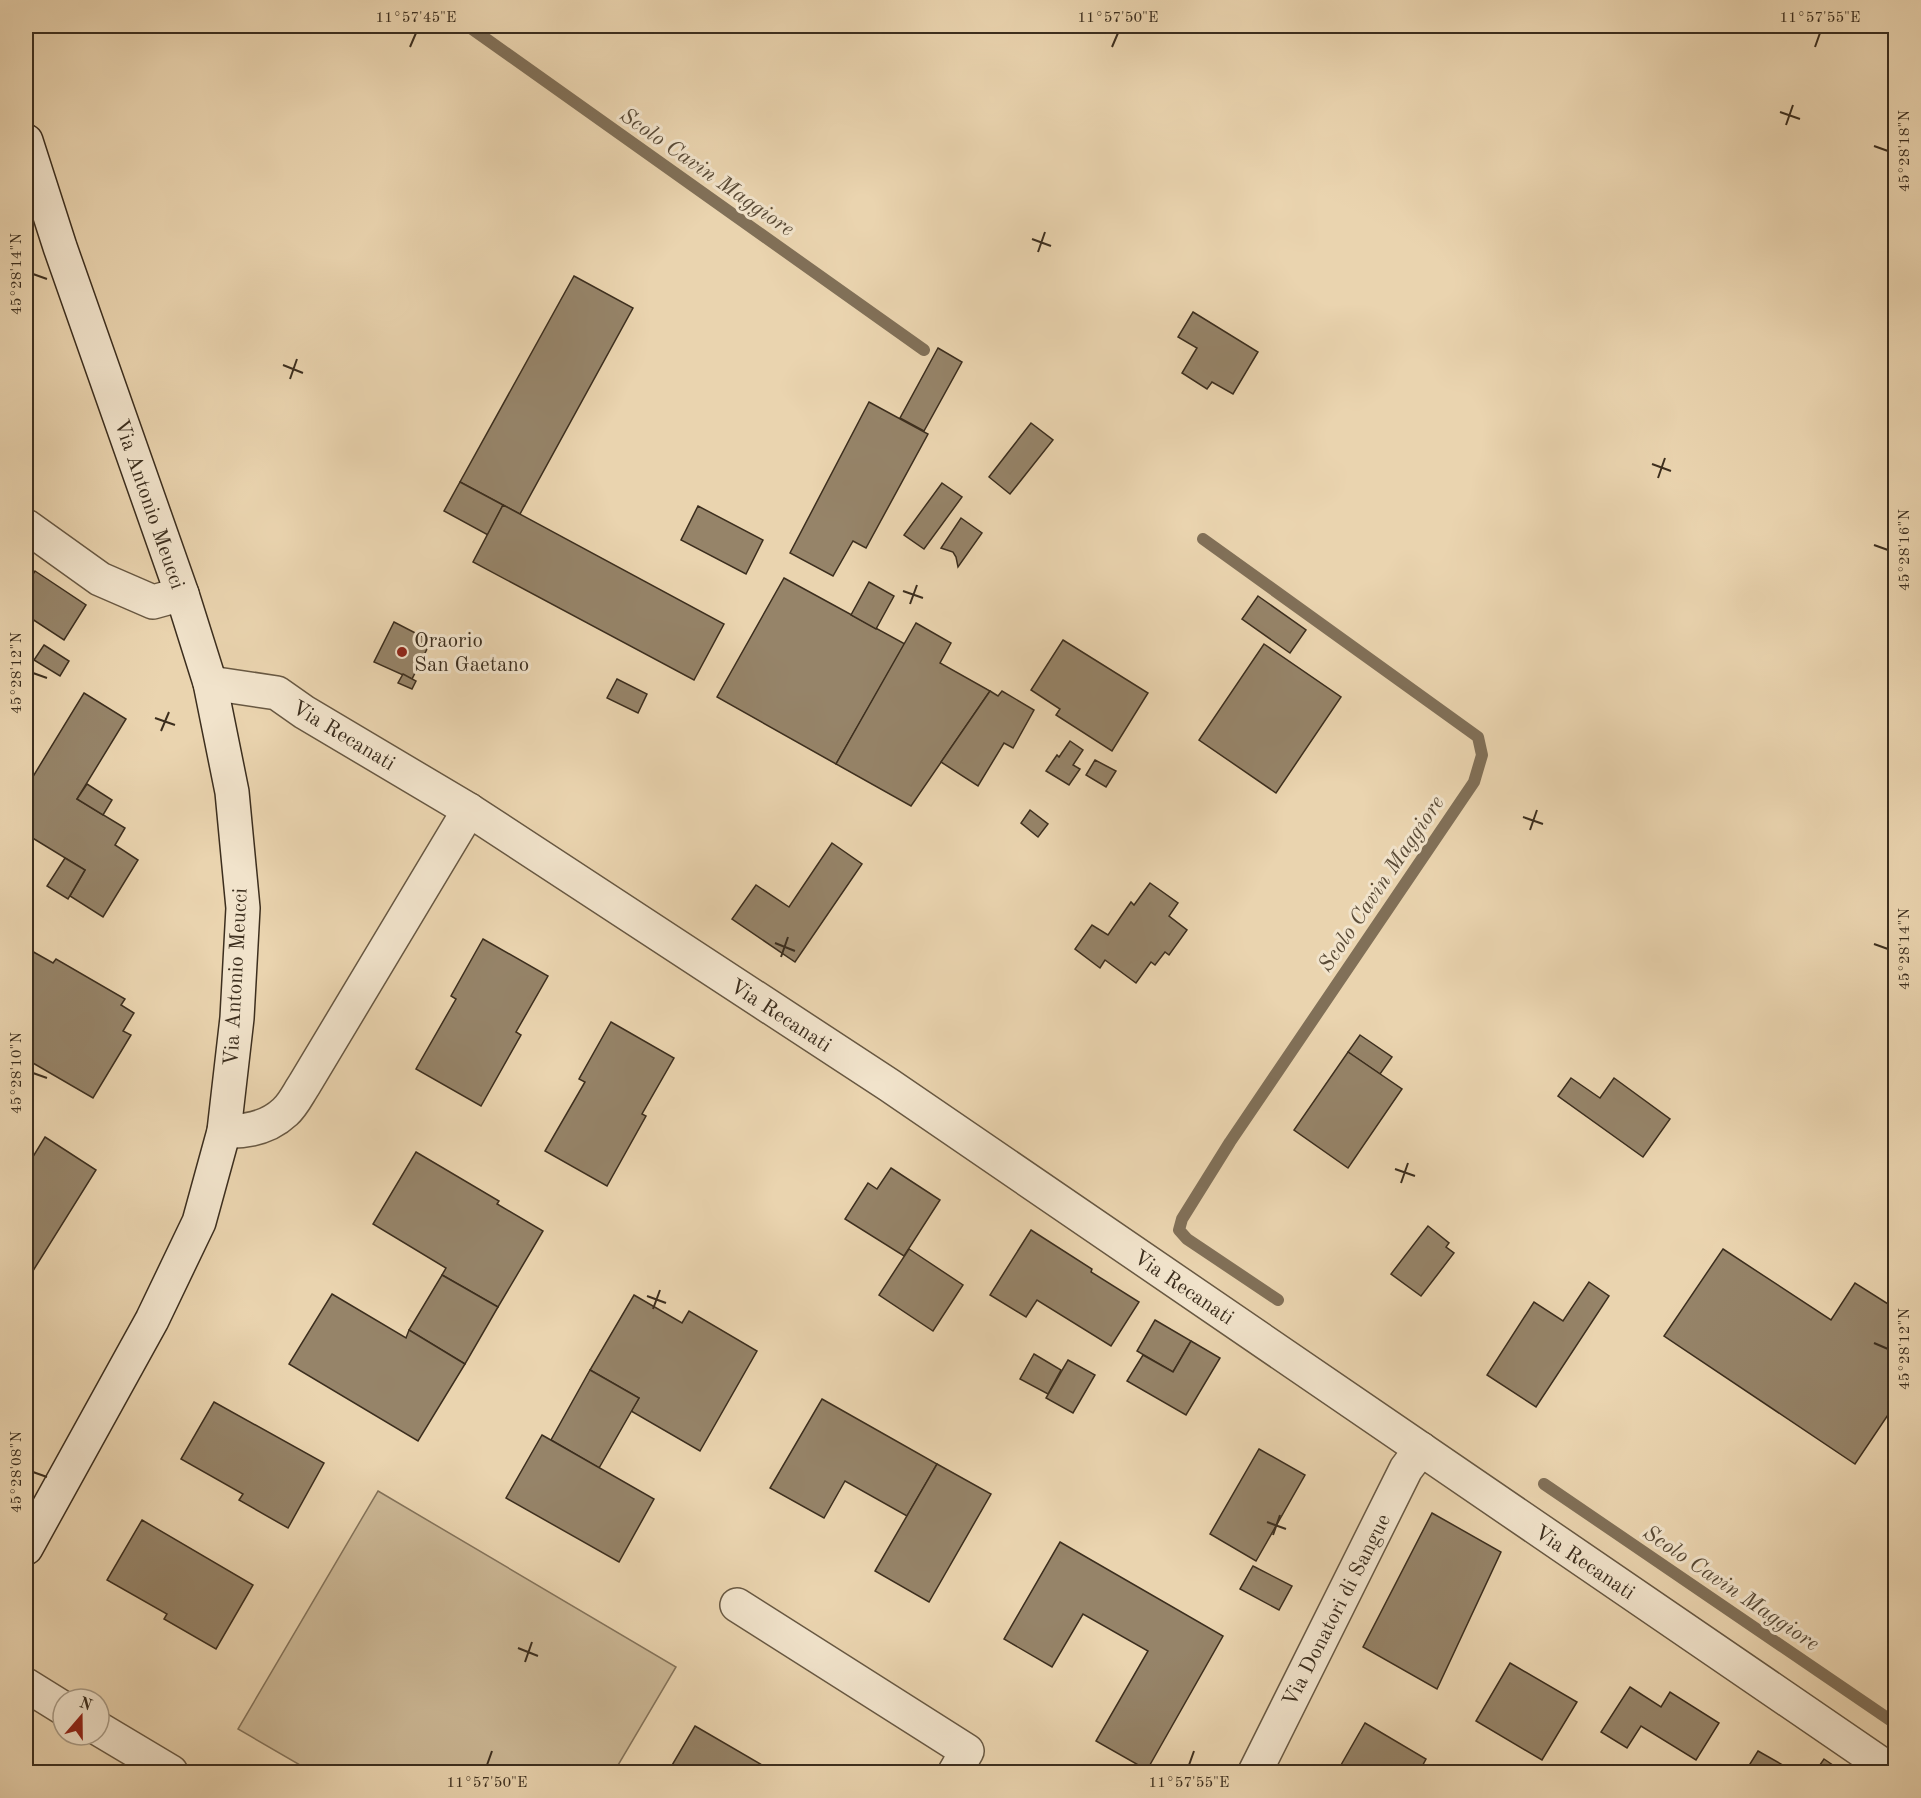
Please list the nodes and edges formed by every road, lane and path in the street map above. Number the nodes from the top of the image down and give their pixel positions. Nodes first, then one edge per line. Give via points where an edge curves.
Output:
1 (26, 141) edge
2 (26, 526) edge
3 (182, 594) junction
4 (210, 683) junction
5 (469, 810) junction
6 (224, 1131) junction
7 (1420, 1449) junction
8 (30, 1527) edge
9 (737, 1605) dead end
10 (26, 1685) edge
11 (51, 1701) edge
12 (111, 1737) edge
13 (171, 1773) edge
14 (955, 1773) edge
15 (1255, 1773) edge
16 (1893, 1773) edge

1 - 3 street, Via Antonio Meucci
2 - 3 street via 100,579 153,602
3 - 4 street, Via Antonio Meucci
4 - 5 street, Via Recanati via 277,693
4 - 6 street, Via Antonio Meucci via 232,792 243,908 237,1018
5 - 6 street via 285,1112 244,1132
5 - 7 street, Via Recanati via 889,1085
6 - 8 street, Via Antonio Meucci via 199,1221 152,1320
7 - 15 street, Via Donatori di Sangue via 1406,1469
7 - 16 street, Via Recanati
9 - 14 street via 967,1750
10 - 11 street
12 - 13 street

